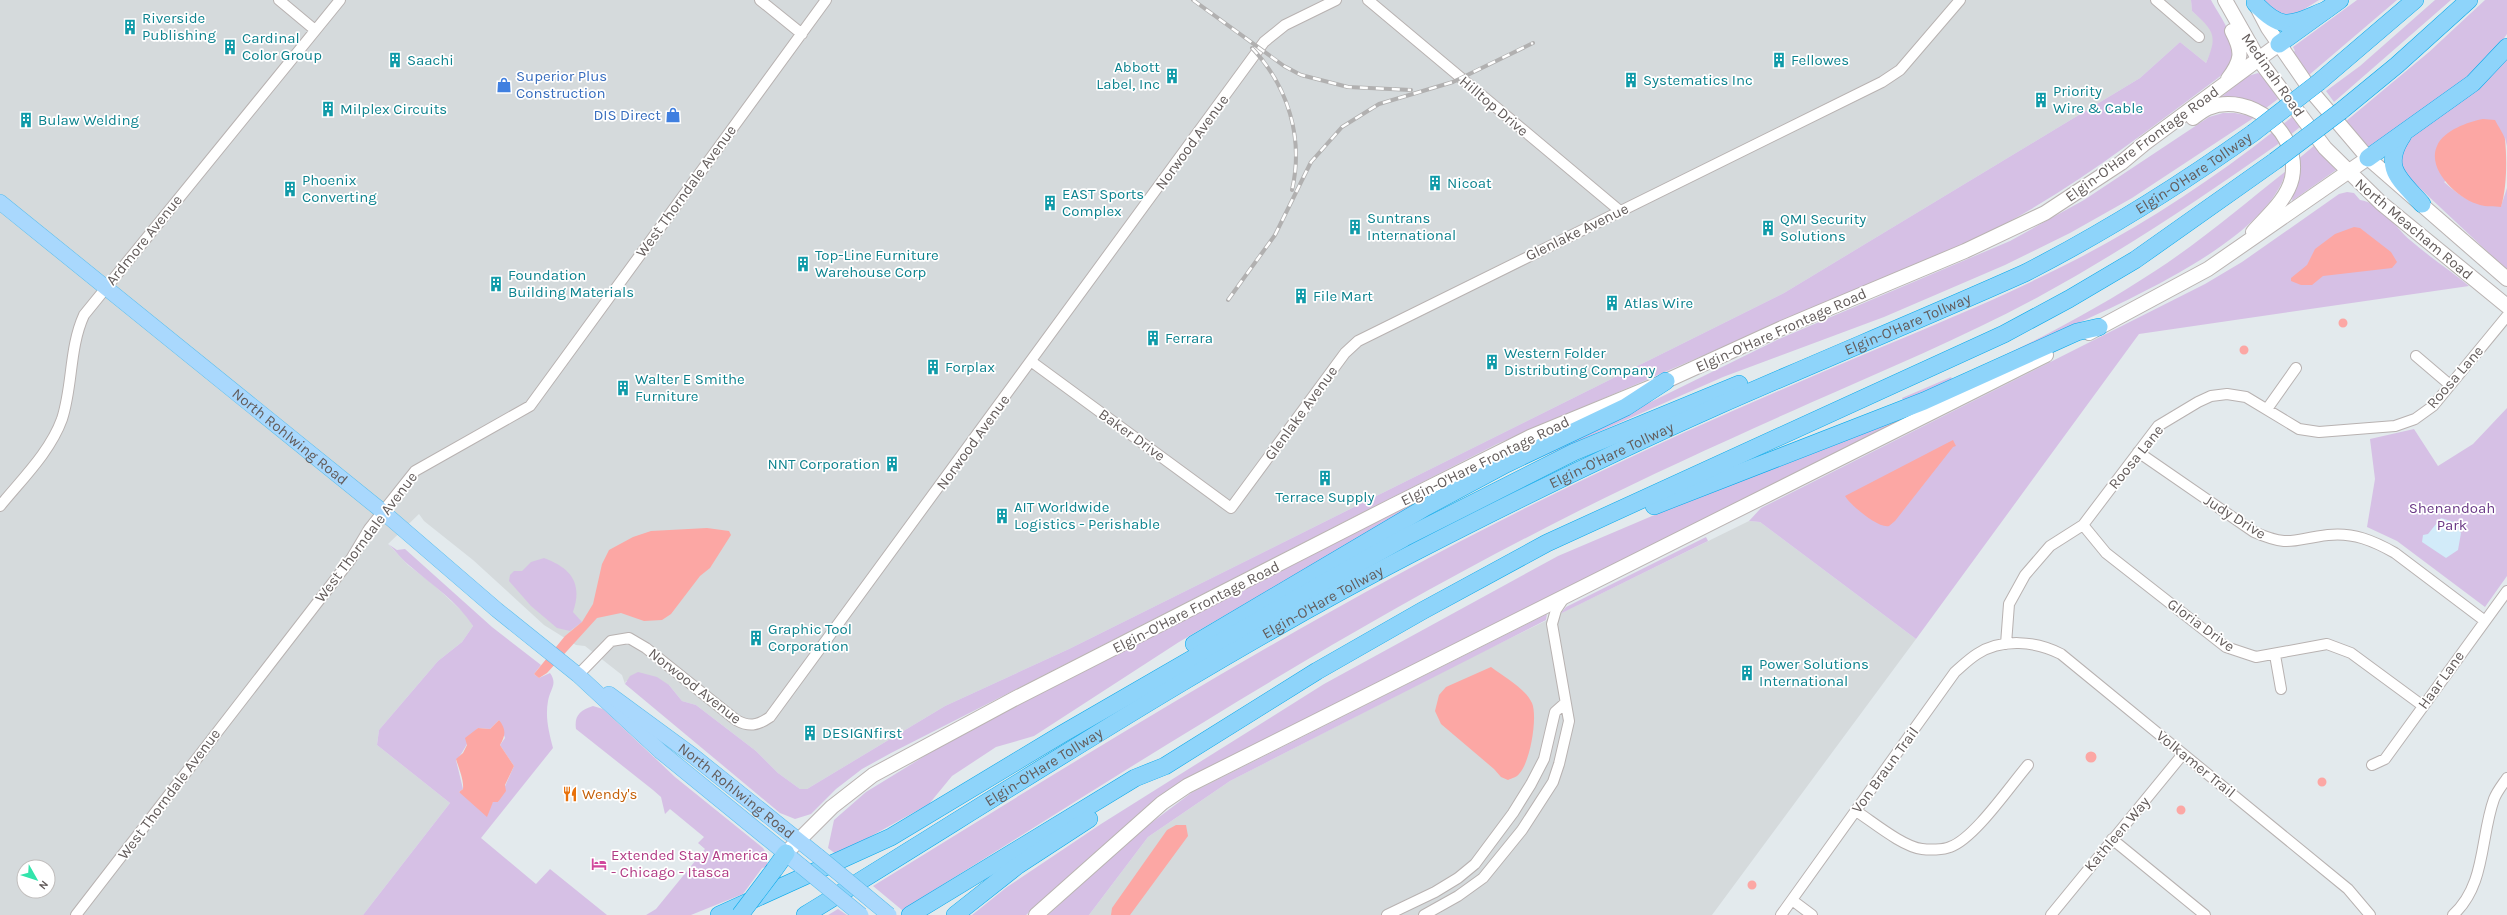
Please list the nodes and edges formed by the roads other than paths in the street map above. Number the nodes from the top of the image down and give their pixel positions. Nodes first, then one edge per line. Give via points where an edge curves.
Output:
1 (279, 0) edge
2 (340, 0) edge
3 (760, 0) edge
4 (826, 0) edge
5 (1336, 0) edge
6 (1368, 0) edge
7 (1960, 0) edge
8 (2156, 0) edge
9 (2217, 0) edge
10 (2225, 0) edge
11 (2340, 0) edge
12 (2415, 0) edge
13 (2469, 0) edge
14 (2254, 1) edge
15 (2326, 10) junction
16 (315, 30) junction
17 (802, 34) junction
18 (2199, 37) dead end
19 (2279, 44) junction
20 (2507, 47) edge
21 (2259, 60) junction
22 (2222, 86) junction
23 (2406, 132) junction
24 (2345, 133) joint
25 (2325, 148) joint
26 (2368, 158) junction
27 (2121, 163) junction
28 (2348, 173) junction
29 (0, 202) edge
30 (2422, 204) junction
31 (1620, 211) junction
32 (2236, 250) junction
33 (2507, 279) edge
34 (105, 288) junction
35 (2507, 306) edge
36 (2507, 316) edge
37 (2100, 327) junction
38 (1845, 350) junction
39 (2416, 356) dead end
40 (1032, 362) junction
41 (2296, 368) dead end
42 (1666, 381) junction
43 (2450, 385) junction
44 (2267, 409) junction
45 (2138, 452) junction
46 (0, 506) edge
47 (1231, 508) joint
48 (382, 511) junction
49 (1615, 512) junction
50 (2083, 525) junction
51 (2507, 591) edge
52 (1568, 593) junction
53 (2485, 621) junction
54 (2006, 644) junction
55 (2275, 655) junction
56 (578, 675) junction
57 (2281, 689) dead end
58 (1564, 704) junction
59 (2423, 706) junction
60 (1062, 734) junction
61 (2183, 754) junction
62 (2028, 765) dead end
63 (2372, 765) dead end
64 (1165, 766) junction
65 (2507, 778) edge
66 (1856, 811) junction
67 (2112, 839) junction
68 (798, 840) junction
69 (786, 853) junction
70 (1792, 900) junction
71 (76, 915) edge
72 (719, 915) edge
73 (740, 915) edge
74 (805, 915) edge
75 (861, 915) edge
76 (889, 915) edge
77 (910, 915) edge
78 (955, 915) edge
79 (1036, 915) edge
80 (1387, 915) edge
81 (1424, 915) edge
82 (1781, 915) edge
83 (1812, 915) edge
84 (2051, 915) edge
85 (2205, 915) edge
86 (2370, 915) edge
87 (2453, 915) edge

1 - 16 street
2 - 16 street, Ardmore Avenue
3 - 17 street
4 - 17 street, West Thorndale Avenue
5 - 40 street, Norwood Avenue via 1278,29 1264,42
6 - 31 street, Hilltop Drive
7 - 31 street, Glenlake Avenue via 1900,70 1882,82
8 - 18 street
9 - 22 main road via 2241,52 2233,72
10 - 21 main road, Medinah Road
11 - 15 highway
12 - 38 highway, Elgin-O'Hare Tollway, bridge via 2319,82 2253,133 2159,197 2074,248 2025,273
13 - 49 highway, bridge via 2341,111 2135,260 2017,327
14 - 15 highway via 2275,22 2286,24
14 - 19 main road, Medinah Road
15 - 19 highway
16 - 34 street, Ardmore Avenue
17 - 48 street, West Thorndale Avenue via 530,406 419,468
19 - 21 main road, Elgin-O'Hare Frontage Road
19 - 24 main road, Medinah Road via 2312,92
20 - 23 highway via 2473,83
21 - 22 main road, Elgin-O'Hare Frontage Road
21 - 25 main road, Medinah Road
22 - 27 main road, Elgin-O'Hare Frontage Road
23 - 26 highway
23 - 30 highway via 2392,155 2393,166
24 - 26 main road, North Meacham Road
25 - 28 main road, North Meacham Road
26 - 28 main road
26 - 30 main road, North Meacham Road
27 - 32 main road via 2148,149 2207,108 2222,105 2238,106 2263,114 2282,132 2287,142 2292,155 2291,179 2286,194
27 - 42 main road, Elgin-O'Hare Frontage Road via 2045,213 2004,233 1782,328
28 - 32 main road
28 - 35 main road, North Meacham Road
29 - 34 main road, North Rohlwing Road
30 - 33 main road, North Meacham Road
31 - 47 street, Glenlake Avenue via 1358,341 1345,353
32 - 37 main road via 2171,290
34 - 46 street, Ardmore Avenue via 84,315 76,336 65,408 58,427 45,450
34 - 48 main road, North Rohlwing Road
36 - 43 street, Roosa Lane
37 - 49 highway via 2077,332 1938,395 1652,507
37 - 52 main road
38 - 60 highway via 1811,355 1639,424 1535,471 1305,593
38 - 74 highway, Elgin-O'Hare Tollway via 1550,484 1310,608 1194,676
39 - 43 street
40 - 47 street, Baker Drive
40 - 56 street, Norwood Avenue via 776,711 762,723 746,725 736,720 646,648 629,638 611,641
41 - 44 street
42 - 60 highway via 1626,407 1506,464 1426,507 1297,582 1096,706
42 - 68 main road, Elgin-O'Hare Frontage Road via 1530,437 1016,698 873,775 832,807
43 - 44 street, Roosa Lane via 2434,406 2415,419 2395,426 2319,432 2299,429
44 - 45 street, Roosa Lane via 2246,398 2227,394 2211,396 2158,426
45 - 50 street, Roosa Lane
45 - 53 street, Judy Drive via 2254,532 2274,540 2291,542 2329,534 2362,537 2380,544
48 - 56 main road, North Rohlwing Road
48 - 71 street, West Thorndale Avenue via 351,559
49 - 64 highway via 1547,543 1422,611 1317,671
50 - 54 street, Roosa Lane via 2050,546 2025,575 2009,604
50 - 55 street, Gloria Drive via 2106,553 2226,647 2256,656
51 - 53 street, Haar Lane
52 - 58 street via 1556,610 1552,624
52 - 79 main road via 1187,786 1162,803
53 - 59 street, Haar Lane
54 - 61 street, Volkamer Trail via 2032,644 2048,647 2061,654
54 - 66 street, Von Braun Trail via 1978,653 1955,672
55 - 57 street
55 - 59 street, Gloria Drive via 2327,644 2351,653
56 - 68 main road, North Rohlwing Road via 618,699
56 - 69 main road, North Rohlwing Road via 660,751
58 - 80 street via 1555,712 1544,759 1531,784 1474,864 1458,878 1435,892
58 - 81 street via 1569,721 1559,764 1538,805 1503,855 1483,878
59 - 63 street, Haar Lane via 2385,759
60 - 72 highway via 891,837
61 - 67 street, Kathleen Way
61 - 86 street, Volkamer Trail via 2348,890
62 - 66 street via 1982,821 1967,836 1950,847 1922,849 1899,839
64 - 77 highway via 1135,778
64 - 78 highway via 1017,866
65 - 87 street via 2494,797 2478,877 2460,908
66 - 70 street, Von Braun Trail
67 - 84 street, Kathleen Way
67 - 85 street
68 - 69 main road, Elgin-O'Hare Frontage Road
68 - 76 main road, North Rohlwing Road, bridge
69 - 73 highway, bridge
69 - 75 main road, North Rohlwing Road, bridge
70 - 82 street, Von Braun Trail
70 - 83 street

